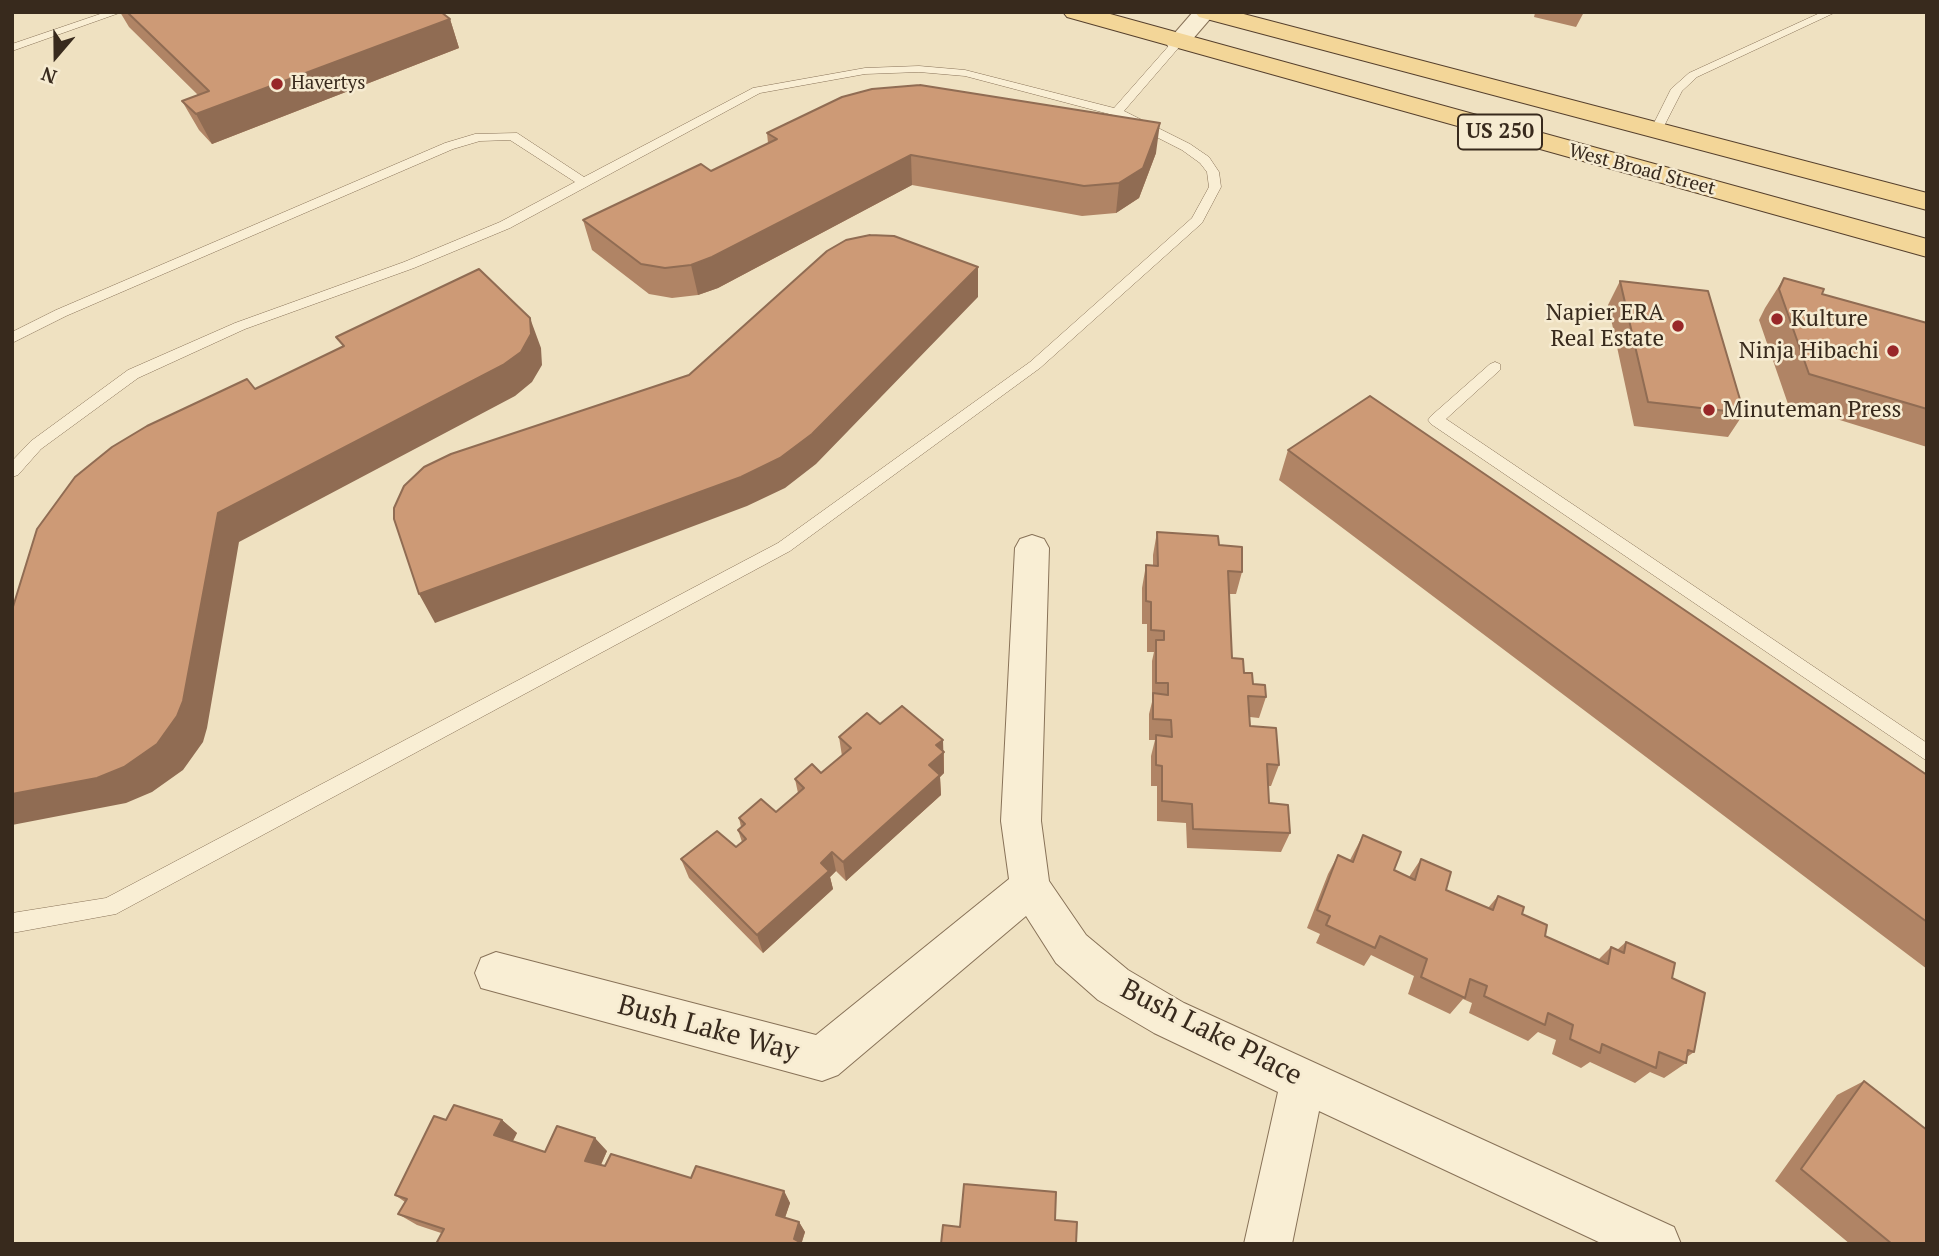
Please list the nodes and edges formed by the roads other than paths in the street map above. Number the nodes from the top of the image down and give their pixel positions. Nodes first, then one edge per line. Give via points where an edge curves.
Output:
1 (117, 12) edge
2 (1075, 12) edge
3 (1206, 12) edge
4 (1830, 12) edge
5 (1177, 43) junction
6 (12, 48) edge
7 (1117, 112) junction
8 (1657, 131) junction
9 (583, 182) junction
10 (1927, 202) edge
11 (1927, 248) edge
12 (12, 338) edge
13 (1496, 368) dead end
14 (12, 471) edge
15 (1032, 548) dead end
16 (1927, 753) edge
17 (1030, 887) junction
18 (12, 923) edge
19 (496, 973) dead end
20 (1303, 1081) junction
21 (1268, 1244) edge
22 (1657, 1244) edge

1 - 6 lane
2 - 5 main road, West Broad Street / US 250
3 - 5 street
3 - 8 main road, West Broad Street / US 250
4 - 8 lane via 1693,75 1677,89
5 - 7 lane
5 - 11 main road, West Broad Street / US 250
7 - 9 lane via 965,73 864,71 757,90
7 - 18 lane via 1205,160 1215,187 1196,220 1035,365 784,547 109,907
8 - 10 main road, West Broad Street / US 250
9 - 12 lane via 513,136 480,137 449,146 136,280
9 - 14 lane via 505,225 240,326 133,374 36,445
13 - 16 lane via 1436,420
15 - 17 street, Bush Lake Place via 1021,821
17 - 19 street, Bush Lake Way via 822,1059
17 - 20 street, Bush Lake Place via 1071,949 1114,985 1170,1018
20 - 21 street
20 - 22 street, Bush Lake Place

